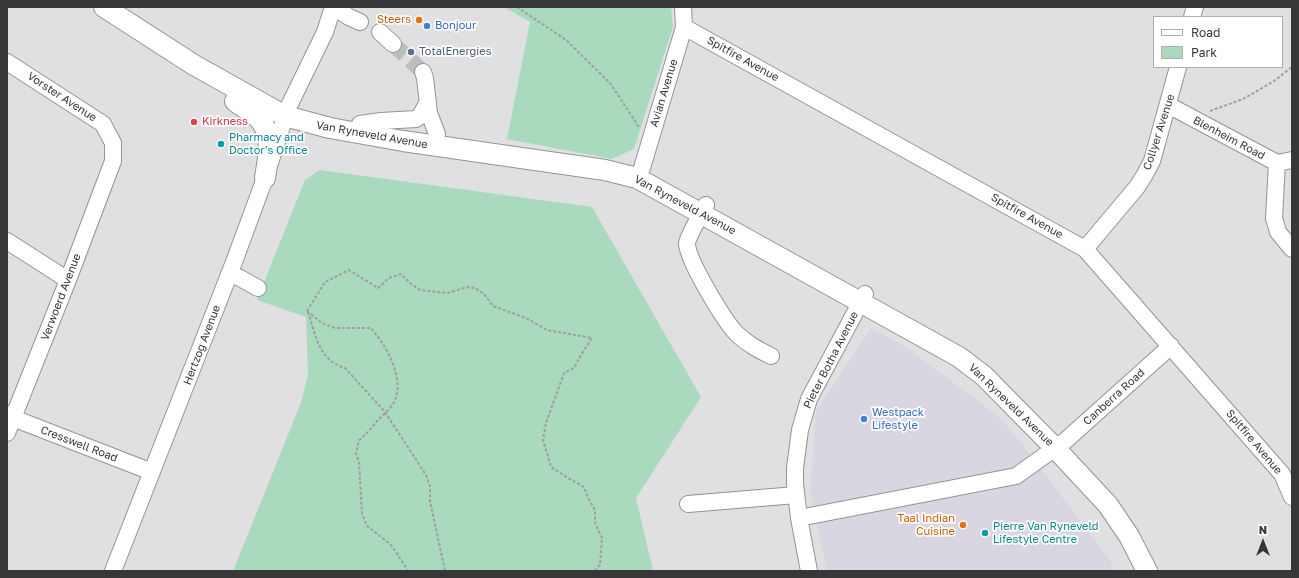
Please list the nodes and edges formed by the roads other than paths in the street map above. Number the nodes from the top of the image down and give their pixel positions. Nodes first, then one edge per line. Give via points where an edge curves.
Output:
1 (104, 7) edge
2 (123, 7) edge
3 (334, 7) edge
4 (682, 7) edge
5 (360, 22) dead end
6 (684, 27) junction
7 (380, 32) dead end
8 (393, 44) tunnel mouth
9 (7, 62) edge
10 (194, 66) junction
11 (1178, 68) edge
12 (422, 72) tunnel mouth
13 (428, 102) junction
14 (1168, 105) junction
15 (287, 112) junction
16 (360, 124) junction
17 (437, 134) junction
18 (113, 161) joint
19 (1284, 161) edge
20 (640, 173) junction
21 (266, 178) junction
22 (704, 209) junction
23 (7, 241) edge
24 (1085, 249) junction
25 (1292, 249) edge
26 (229, 274) junction
27 (68, 280) junction
28 (258, 288) dead end
29 (863, 298) junction
30 (1171, 346) junction
31 (771, 356) dead end
32 (10, 416) edge
33 (7, 433) edge
34 (1060, 444) junction
35 (152, 472) junction
36 (1287, 473) edge
37 (796, 495) junction
38 (1292, 497) edge
39 (688, 504) dead end
40 (799, 518) junction
41 (113, 571) edge
42 (809, 571) edge
43 (1147, 571) edge
44 (1158, 571) edge

1 - 10 main road, Van Ryneveld Avenue
2 - 15 main road, Van Ryneveld Avenue
3 - 5 street
3 - 15 street, Hertzog Avenue
4 - 6 street, Avian Avenue
6 - 20 street, Avian Avenue
6 - 24 street, Spitfire Avenue
7 - 8 street
9 - 18 street, Vorster Avenue via 103,124 113,144
10 - 15 main road, Van Ryneveld Avenue
10 - 21 main road via 220,90 256,116 265,127 269,145
11 - 14 street, Collyer Avenue
12 - 13 street
13 - 16 street via 416,119
13 - 17 street
14 - 19 street, Blenheim Road
14 - 24 street, Collyer Avenue via 1152,161 1144,176
15 - 16 main road, Van Ryneveld Avenue
15 - 20 main road, Van Ryneveld Avenue via 330,128 403,142
15 - 21 street, Hertzog Avenue
16 - 17 main road, Van Ryneveld Avenue
17 - 20 main road, Van Ryneveld Avenue via 624,162
18 - 27 street, Verwoerd Avenue
19 - 25 street via 1274,218 1278,232
20 - 22 main road, Van Ryneveld Avenue
21 - 26 street, Hertzog Avenue
22 - 29 main road, Van Ryneveld Avenue
22 - 31 street via 688,240 690,256 714,302 733,329 752,346
23 - 27 street
24 - 30 street, Spitfire Avenue
26 - 28 street
26 - 35 street, Hertzog Avenue
27 - 32 street, Verwoerd Avenue
29 - 34 main road, Van Ryneveld Avenue via 959,357
29 - 37 street, Pieter Botha Avenue via 809,399 800,430 795,468
30 - 34 street, Canberra Road
30 - 36 street, Spitfire Avenue
32 - 33 street, Verwoerd Avenue
32 - 35 street, Cresswell Road
34 - 40 street, Canberra Road via 1016,476
34 - 43 main road, Van Ryneveld Avenue via 1130,536
34 - 44 main road, Van Ryneveld Avenue via 1118,501 1148,547
35 - 41 street, Hertzog Avenue
36 - 38 street, Spitfire Avenue
37 - 39 street
37 - 40 street, Pieter Botha Avenue
40 - 42 street, Pieter Botha Avenue

